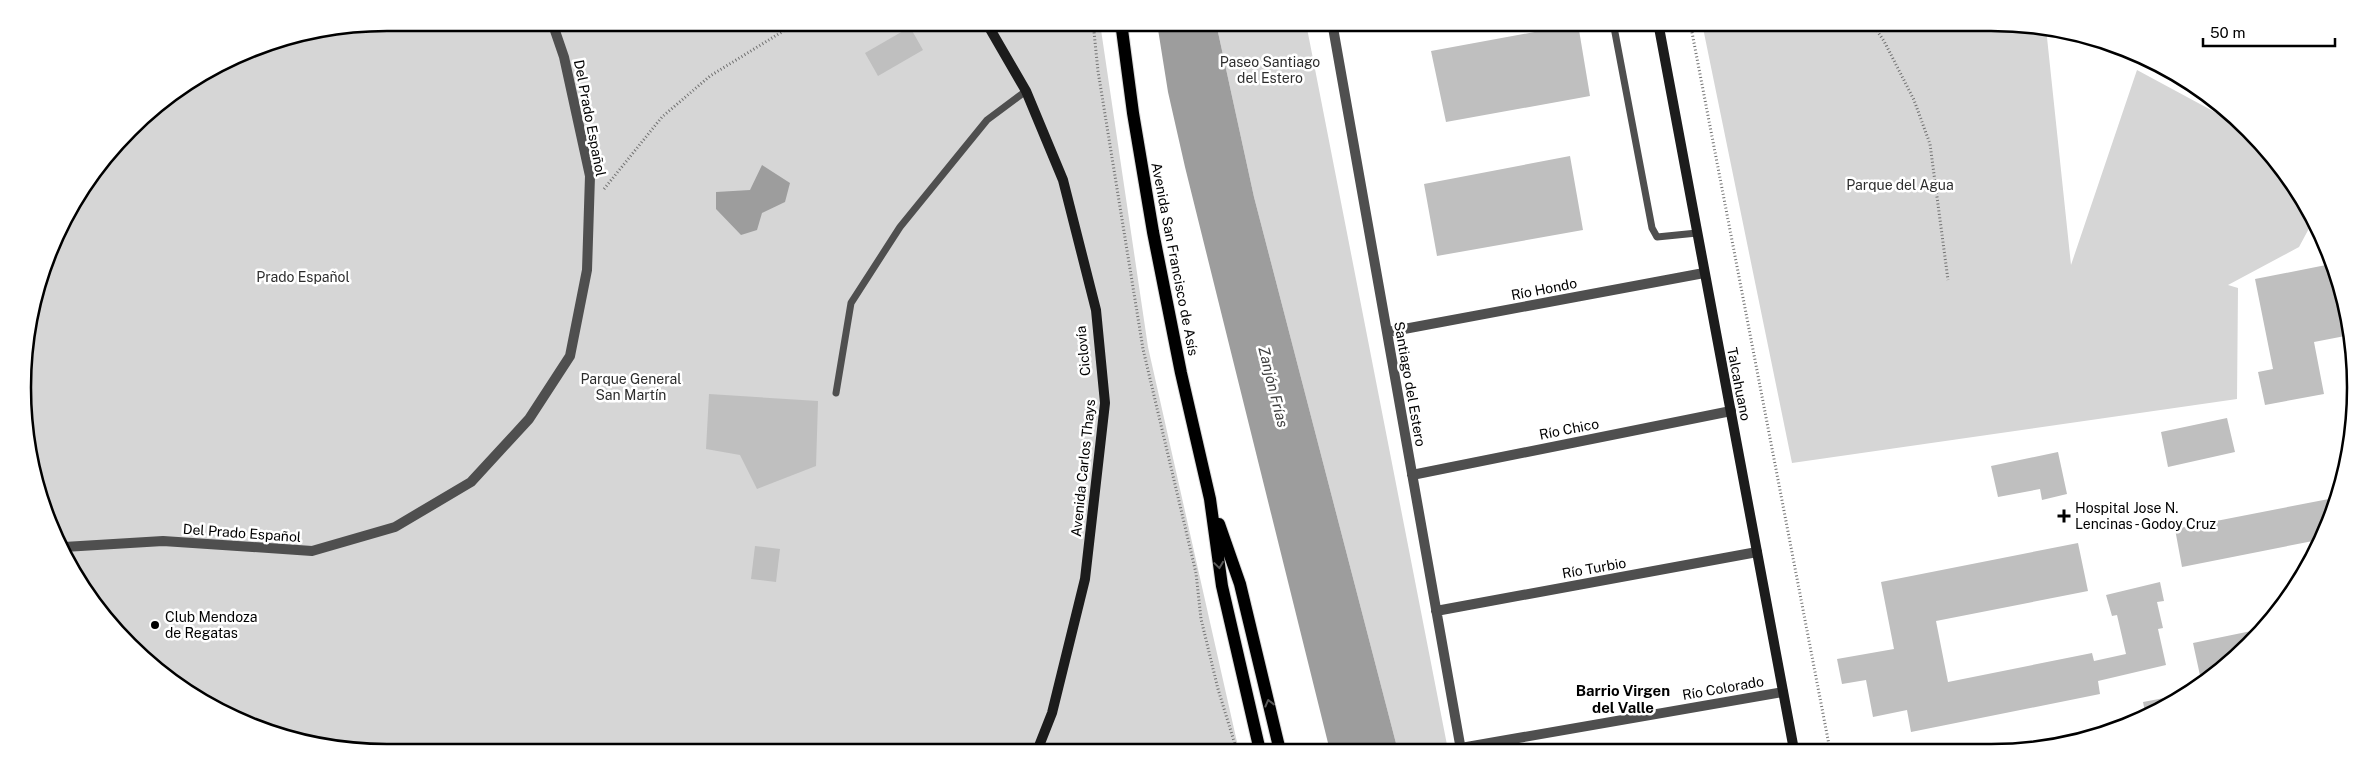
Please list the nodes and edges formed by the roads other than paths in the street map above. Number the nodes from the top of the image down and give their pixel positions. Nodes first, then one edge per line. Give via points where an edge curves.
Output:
1 (555, 31) edge
2 (991, 31) edge
3 (1122, 31) edge
4 (1334, 31) edge
5 (1615, 31) edge
6 (1660, 31) edge
7 (1026, 91) junction
8 (1697, 233) junction
9 (1704, 273) junction
10 (1388, 332) junction
11 (836, 394) dead end
12 (1730, 411) junction
13 (1412, 475) junction
14 (1210, 499) junction
15 (69, 547) edge
16 (1757, 552) junction
17 (1436, 611) junction
18 (1783, 692) junction
19 (1039, 744) edge
20 (1258, 744) edge
21 (1278, 744) edge
22 (1460, 744) edge
23 (1489, 744) edge
24 (1793, 744) edge

1 - 15 street, Del Prado Español via 590,176 587,270 570,356 528,419 471,482 395,527 312,551 163,541
2 - 7 street, Avenida Carlos Thays
3 - 14 main road, Avenida San Francisco de Asís via 1153,232
4 - 10 street, Santiago del Estero
5 - 8 lane via 1652,228 1657,237
6 - 8 street, Talcahuano
7 - 11 lane via 987,120 900,228 851,303
7 - 19 street, Avenida Carlos Thays via 1062,180 1096,310 1105,403 1085,578 1052,713
8 - 9 street, Talcahuano
9 - 10 street, Río Hondo
9 - 12 street, Talcahuano
10 - 13 street, Santiago del Estero
12 - 13 street, Río Chico
12 - 16 street, Talcahuano
13 - 17 street, Santiago del Estero
14 -> 20 main road, Avenida San Francisco de Asís via 1222,586
21 -> 14 main road, Avenida San Francisco de Asís via 1240,584
16 - 17 street, Río Turbio
16 - 18 street, Talcahuano
17 - 22 street, Santiago del Estero
18 - 23 street, Río Colorado
18 - 24 street, Talcahuano

